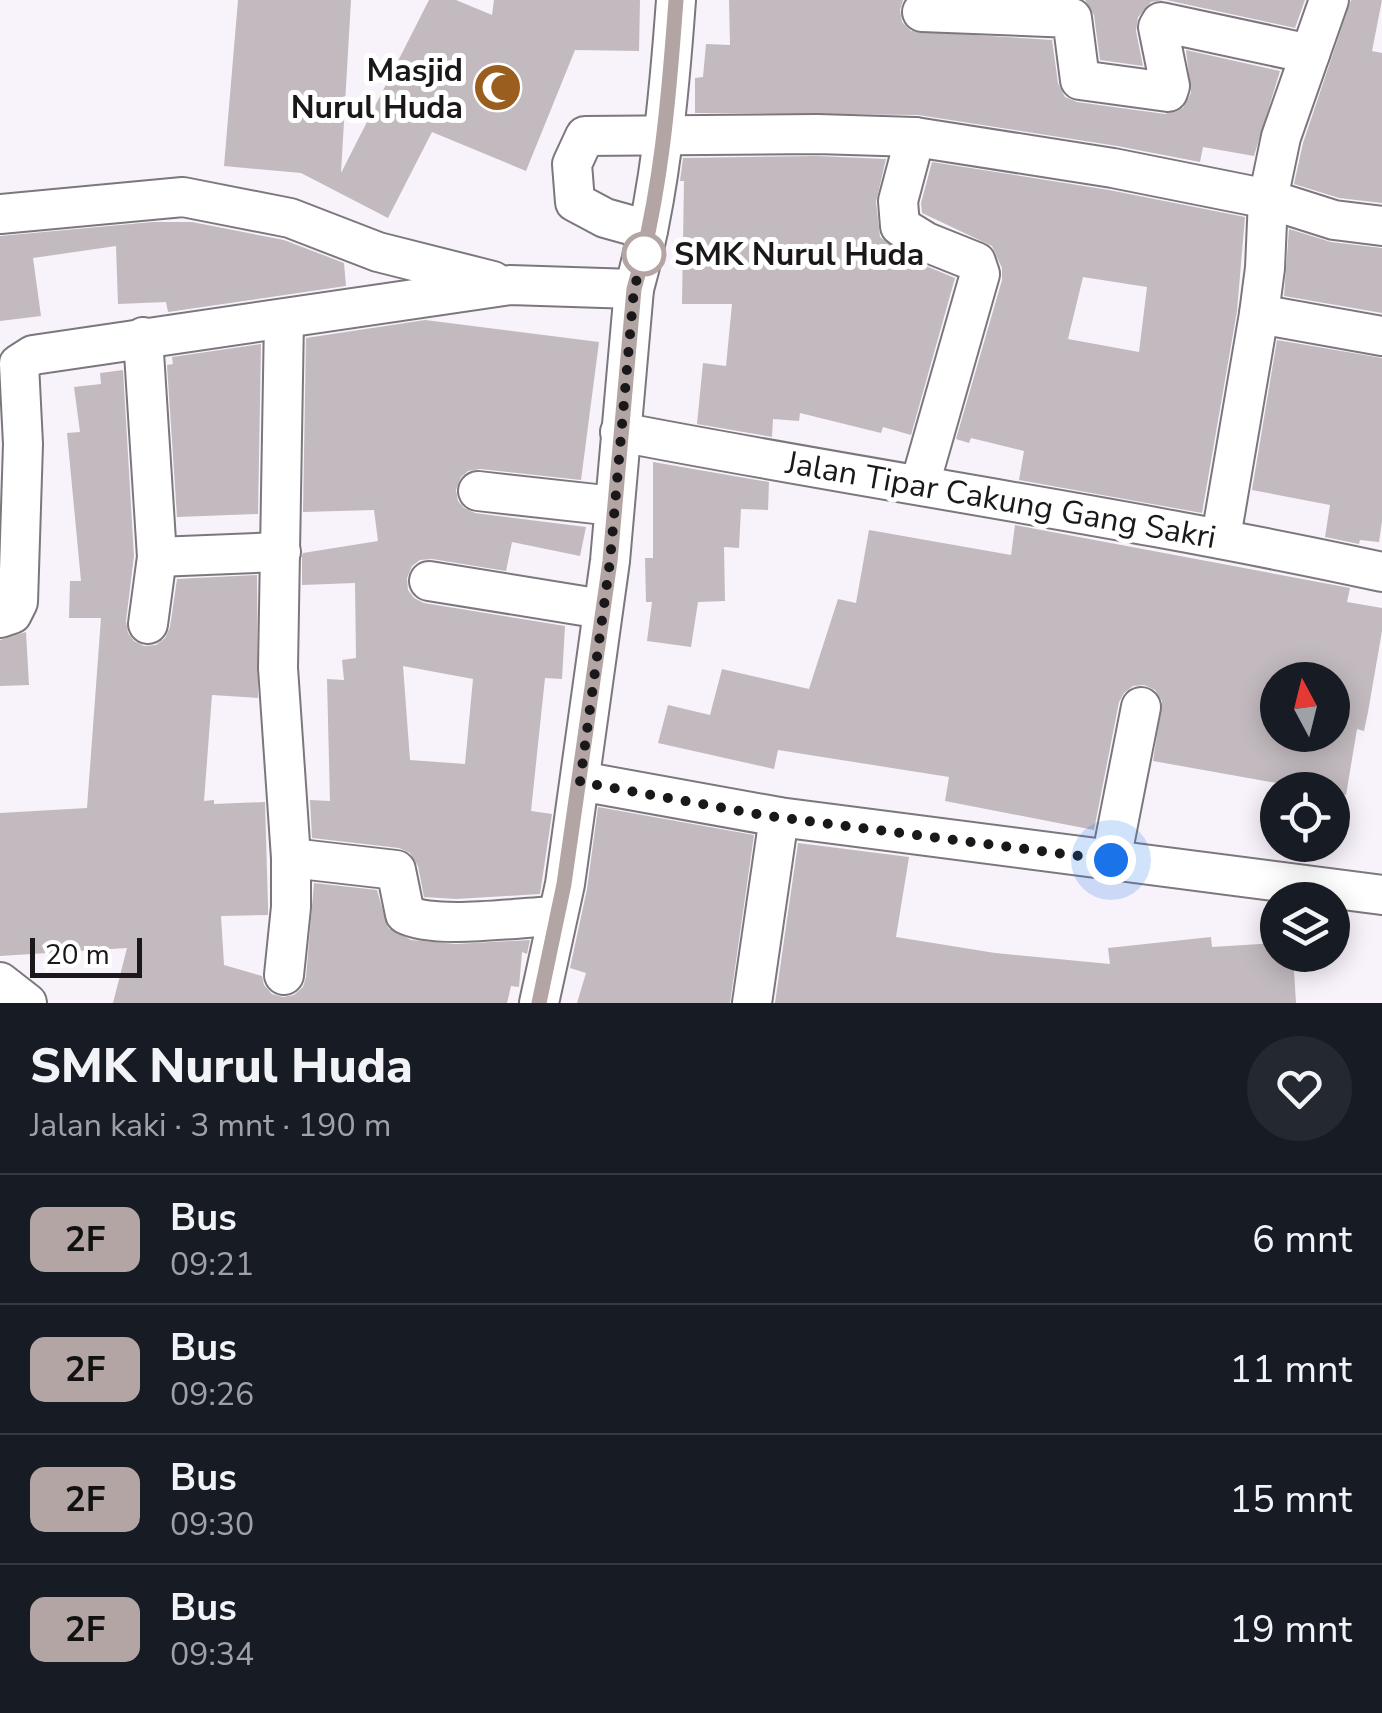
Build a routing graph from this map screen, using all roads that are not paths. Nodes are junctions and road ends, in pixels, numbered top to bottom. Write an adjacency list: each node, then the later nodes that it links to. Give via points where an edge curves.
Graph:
1 (676, 0): 6 (street)
2 (1330, 0): 5 (street)
3 (1037, 7): 4 (street); 5 (street, via 1074,20 1083,81 1168,92 1162,22)
4 (922, 12)
5 (1310, 54): 8 (street)
6 (663, 133): 7 (street); 11 (street); 11 (street, via 585,136 572,164 575,202)
7 (915, 137): 8 (street); 20 (street, via 898,201 900,226 976,262 980,274)
8 (1268, 199): 10 (street, via 1334,220); 14 (street)
9 (0, 214): 12 (street, via 183,197 290,218 378,252)
10 (1382, 226)
11 (648, 230): 13 (street)
12 (510, 285): 13 (street); 15 (street)
13 (634, 289): 18 (street)
14 (1258, 314): 16 (street); 23 (street)
15 (284, 320): 17 (street); 24 (street)
16 (1382, 336)
17 (143, 337): 19 (street, via 24,359); 25 (street)
18 (620, 432): 20 (street, Jalan Tipar Cakung Gang Sakri); 22 (street)
19 (12, 445): 29 (street, via 18,602)
20 (920, 484): 23 (street, Jalan Tipar Cakung Gang Sakri)
21 (478, 491): 22 (street)
22 (614, 506): 28 (street)
23 (1221, 537): 26 (street, Jalan Tipar Cakung Gang Sakri)
24 (281, 552): 25 (street); 34 (street, via 278,668)
25 (157, 557): 30 (street)
26 (1382, 572)
27 (429, 581): 28 (street)
28 (602, 609): 32 (street)
29 (0, 618)
30 (148, 624)
31 (1141, 708): 35 (street)
32 (580, 782): 33 (street); 37 (street)
33 (779, 817): 35 (street); 42 (street)
34 (291, 858): 37 (street, via 396,870 405,914 413,918); 38 (street)
35 (1111, 860): 36 (street)
36 (1382, 894)
37 (558, 916): 41 (street)
38 (284, 976)
39 (0, 982): 40 (street)
40 (27, 1003)
41 (539, 1003)
42 (752, 1003)

